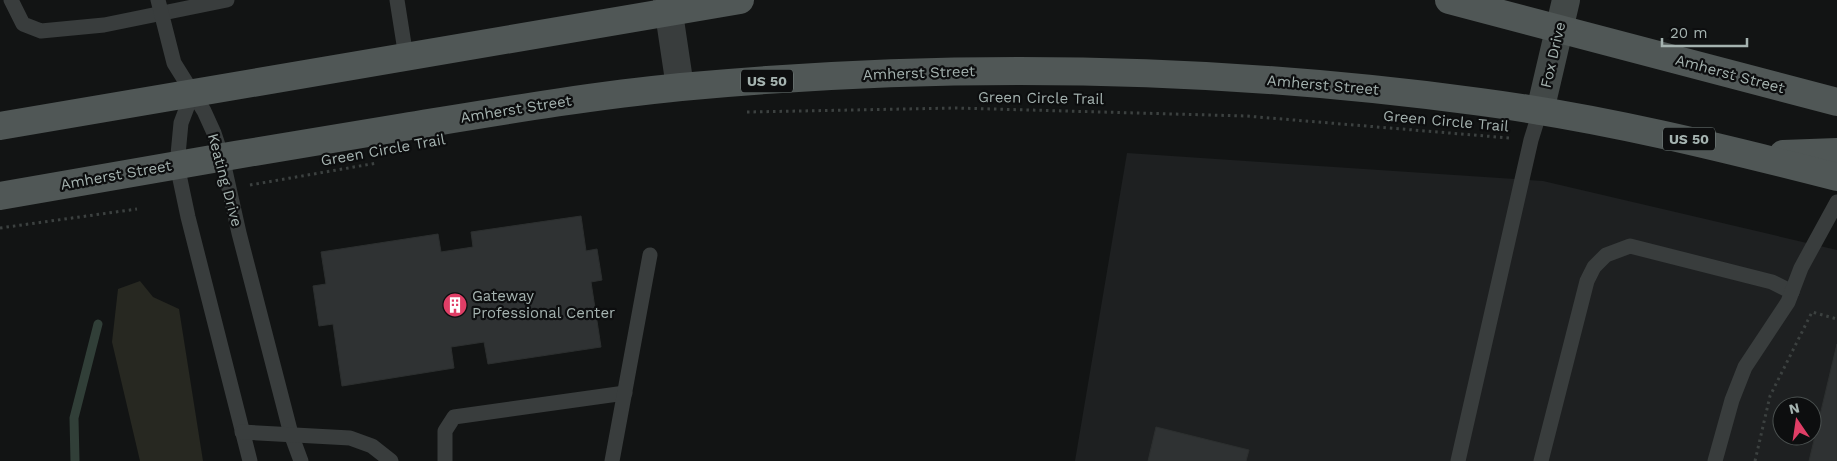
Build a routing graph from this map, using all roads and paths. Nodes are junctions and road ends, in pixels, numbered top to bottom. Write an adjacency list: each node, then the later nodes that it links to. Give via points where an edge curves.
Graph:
1 (11, 0): 7 (lane, via 23,24 41,31 104,25)
2 (227, 0): 7 (lane)
3 (397, 0): 10 (lane)
4 (740, 0): 8 (main road)
5 (1449, 0): 9 (main road, Amherst Street)
6 (1566, 0): 9 (main road, Fox Drive)
7 (160, 6): 12 (lane, Keating Drive, via 174,63)
8 (667, 6): 10 (main road); 11 (street)
9 (1559, 29): 13 (main road, Amherst Street); 14 (main road, Fox Drive)
10 (406, 57): 12 (main road)
11 (680, 87): 14 (main road, Amherst Street / US 50, via 863,74 1010,70 1168,73 1315,82); 20 (main road, Amherst Street / US 50, via 542,104)
12 (192, 94): 16 (main road); 20 (lane, Keating Drive, via 214,133); 22 (lane, via 181,123)
13 (1837, 102)
14 (1540, 111): 17 (lane); 19 (main road, Amherst Street / US 50, via 1694,140)
15 (742, 112): 17 (path, Green Circle Trail, via 956,108 1236,115)
16 (0, 126)
17 (1530, 140): 40 (lane)
18 (1837, 152): 19 (main road)
19 (1751, 155): 23 (main road, Amherst Street / US 50)
20 (222, 157): 22 (main road, Amherst Street / US 50); 34 (lane, Keating Drive)
21 (384, 161): 24 (path, Green Circle Trail)
22 (177, 165): 25 (main road, Amherst Street / US 50); 33 (lane)
23 (1837, 177)
24 (249, 185)
25 (0, 196)
26 (1837, 202): 30 (lane, via 1801,268)
27 (137, 209): 28 (path)
28 (0, 228)
29 (650, 255): 32 (lane)
30 (1792, 292): 41 (lane, via 1772,282 1630,246 1606,255 1594,267 1587,281); 42 (lane, via 1745,367)
31 (1837, 318): 43 (path, via 1812,312 1770,396)
32 (625, 393): 38 (lane, via 454,417 444,436); 39 (lane)
33 (242, 432): 34 (lane); 35 (lane)
34 (291, 434): 36 (lane, Keating Drive); 37 (lane, via 350,438 377,449)
35 (250, 461)
36 (301, 461)
37 (391, 461)
38 (445, 461)
39 (612, 461)
40 (1458, 461)
41 (1541, 461)
42 (1715, 461)
43 (1755, 461)

